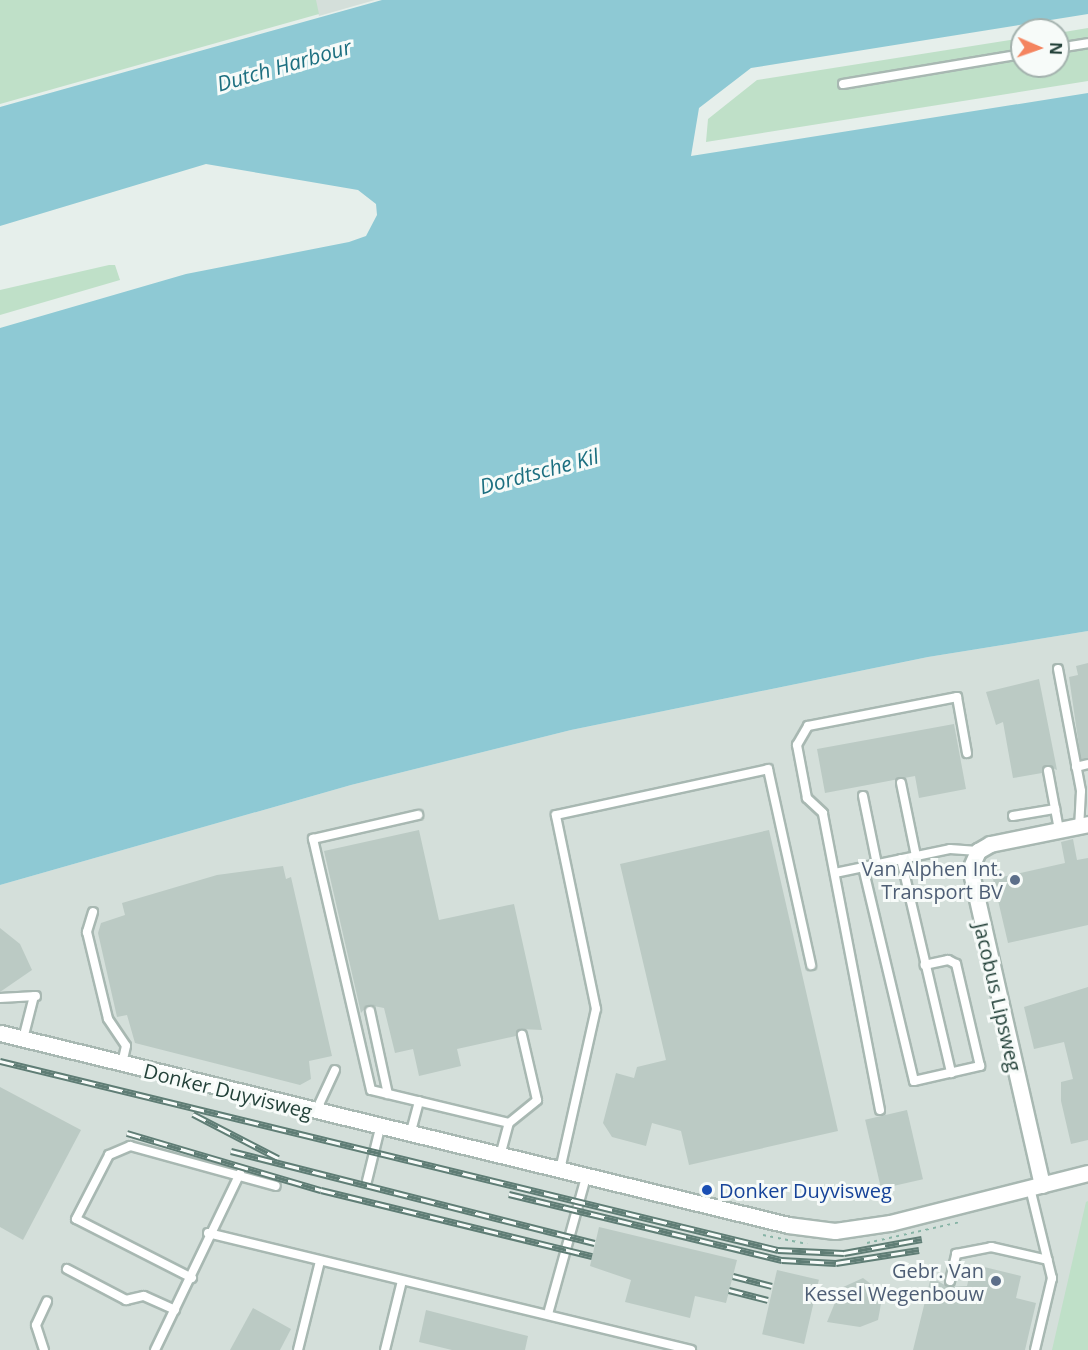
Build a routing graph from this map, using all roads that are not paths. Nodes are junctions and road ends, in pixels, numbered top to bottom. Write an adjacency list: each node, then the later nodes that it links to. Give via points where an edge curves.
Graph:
1 (1088, 43): 2 (lane)
2 (1070, 46)
3 (1010, 56): 4 (lane)
4 (843, 84)
5 (1058, 669): 8 (lane)
6 (967, 753): 23 (lane, via 957,697 808,726 797,745 807,798 823,813)
7 (1088, 764): 8 (lane)
8 (1076, 767): 11 (lane)
9 (1048, 771): 13 (lane)
10 (901, 783): 19 (lane)
11 (1084, 790): 16 (lane)
12 (863, 796): 21 (lane)
13 (1054, 808): 15 (lane); 17 (lane)
14 (418, 815): 35 (lane, via 313,839 371,1090)
15 (1013, 816)
16 (1083, 825): 17 (street)
17 (1059, 830): 18 (street)
18 (978, 851): 19 (lane, via 950,849); 49 (street, Jacobus Lipsweg, via 970,875)
19 (916, 856): 20 (lane)
20 (901, 859): 21 (lane); 26 (lane)
21 (877, 864): 22 (lane)
22 (863, 867): 23 (lane); 34 (lane, via 914,1081)
23 (835, 873): 37 (lane)
24 (93, 912): 32 (lane, via 87,932 108,1019 126,1046)
25 (811, 965): 43 (lane, via 768,769 556,815 596,1010)
26 (926, 965): 34 (lane); 34 (lane, via 948,960 956,964 980,1066)
27 (0, 998): 31 (lane, via 35,996)
28 (370, 1011): 35 (lane)
29 (0, 1033): 31 (street, Donker Duyvisweg)
30 (522, 1035): 39 (lane, via 537,1100)
31 (23, 1039): 32 (street, Donker Duyvisweg)
32 (122, 1065): 38 (street, Donker Duyvisweg)
33 (335, 1071): 38 (lane)
34 (951, 1072)
35 (388, 1094): 36 (lane)
36 (419, 1101): 39 (lane); 41 (lane)
37 (880, 1110)
38 (315, 1112): 40 (street, Donker Duyvisweg)
39 (509, 1123): 42 (lane)
40 (380, 1128): 41 (street, Donker Duyvisweg); 47 (lane)
41 (410, 1135): 42 (street, Donker Duyvisweg)
42 (500, 1156): 43 (street, Donker Duyvisweg)
43 (560, 1170): 46 (street, Donker Duyvisweg)
44 (240, 1173): 48 (lane); 50 (lane); 54 (lane, via 124,1146 109,1155 76,1219)
45 (1088, 1173): 49 (street, Donker Duyvisweg)
46 (586, 1177): 49 (street, Donker Duyvisweg, via 788,1225 836,1230 891,1223); 59 (lane)
47 (366, 1182)
48 (276, 1186)
49 (1036, 1187): 52 (lane)
50 (208, 1233): 51 (lane); 54 (lane)
51 (320, 1260): 55 (lane); 62 (lane)
52 (1048, 1260): 56 (lane, via 991,1247 956,1254); 65 (lane, via 1052,1278)
53 (67, 1269): 58 (lane, via 126,1300 144,1296)
54 (192, 1278): 58 (lane)
55 (402, 1281): 59 (lane); 63 (lane)
56 (950, 1281)
57 (47, 1301): 60 (lane, via 36,1325)
58 (175, 1310): 61 (lane)
59 (548, 1314): 64 (lane)
60 (44, 1350)
61 (155, 1350)
62 (298, 1350)
63 (385, 1350)
64 (691, 1350)
65 (1035, 1350)

